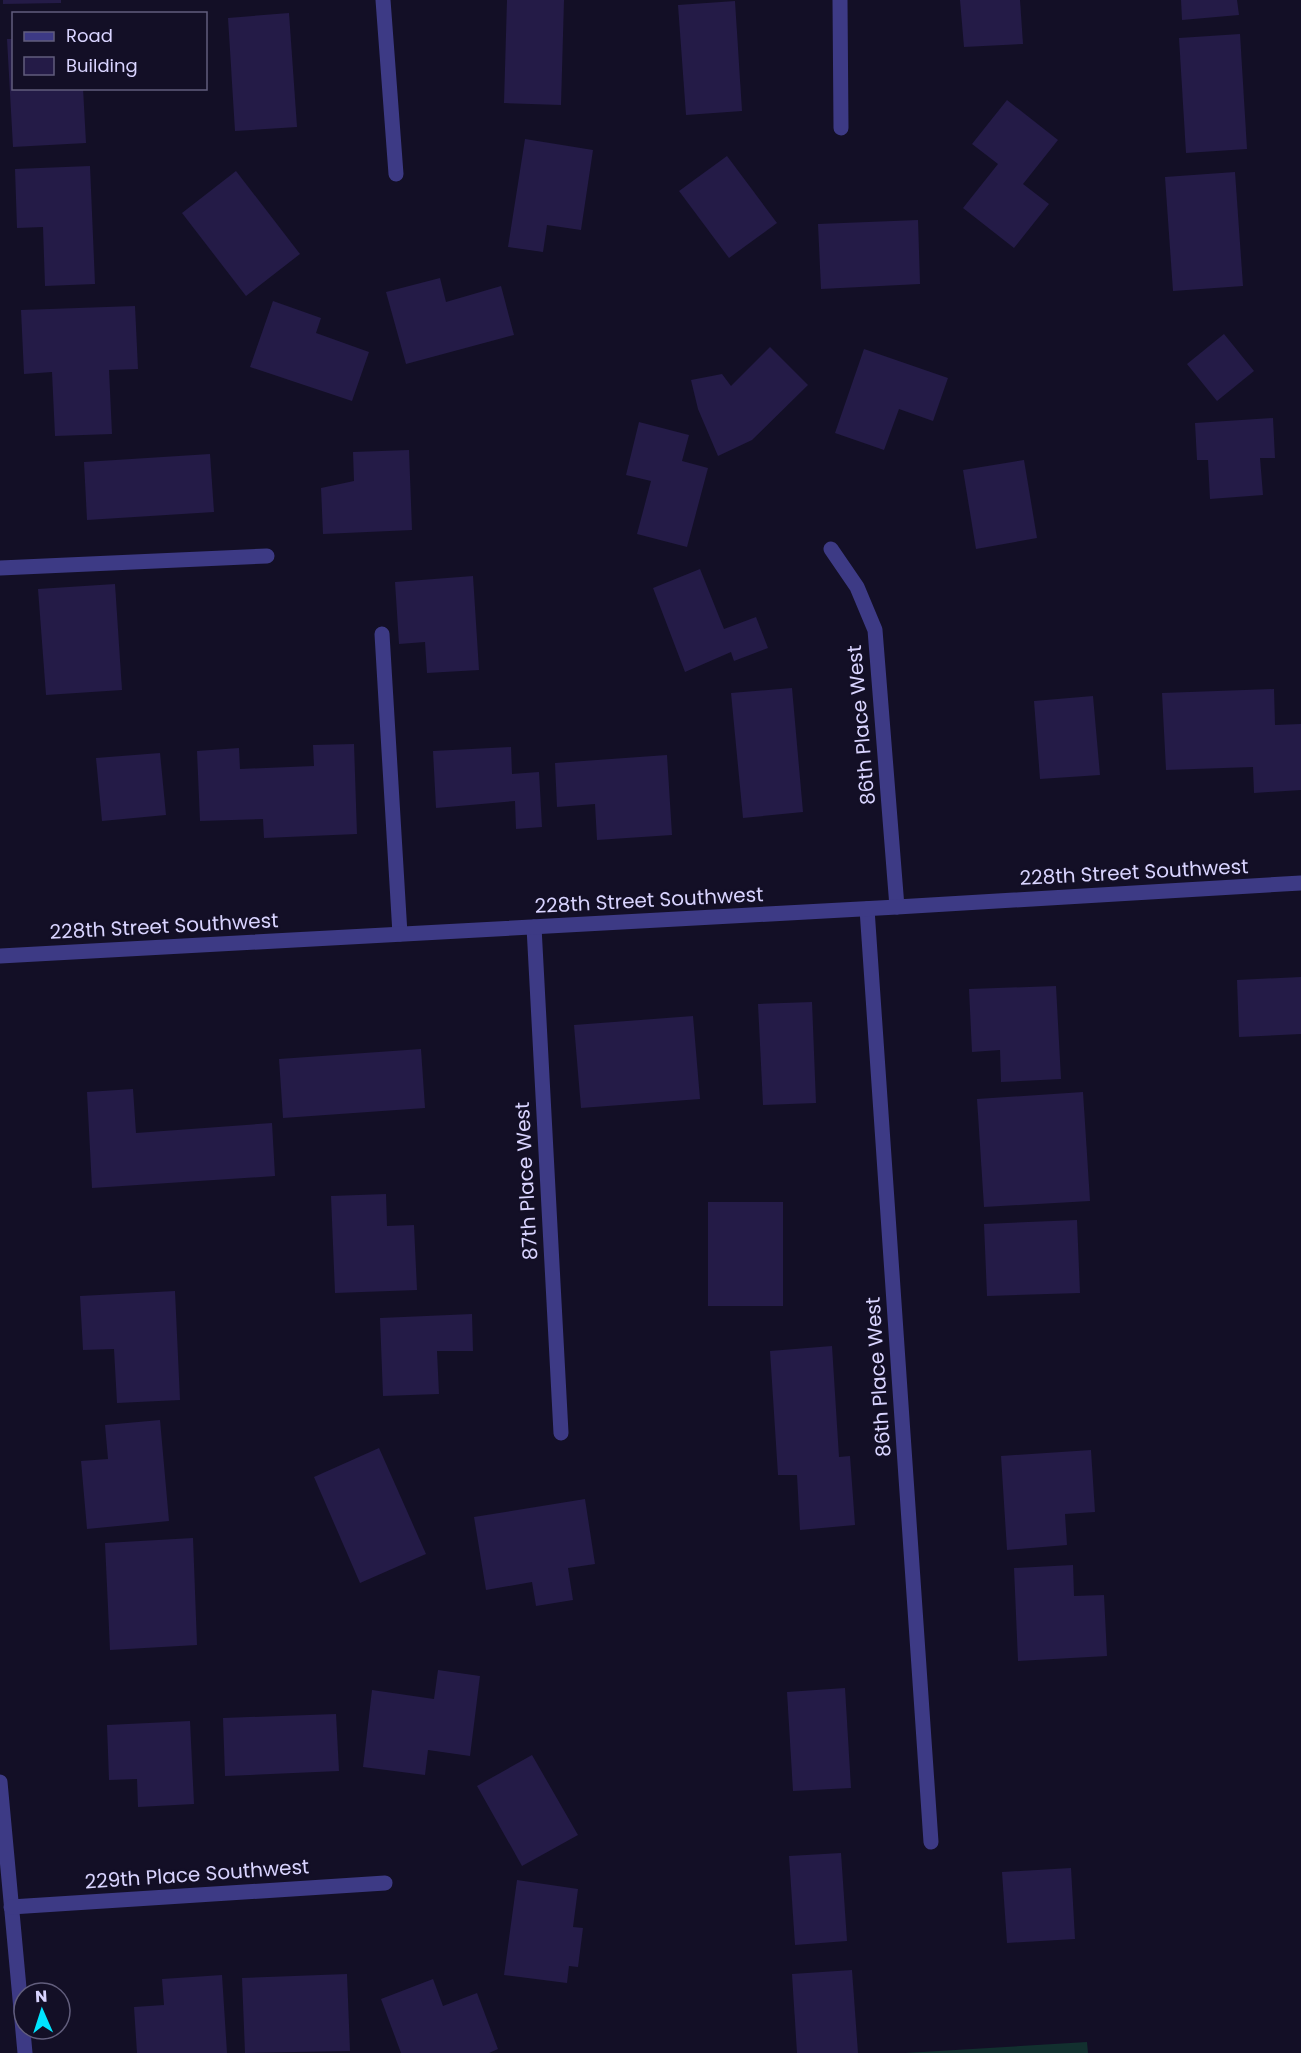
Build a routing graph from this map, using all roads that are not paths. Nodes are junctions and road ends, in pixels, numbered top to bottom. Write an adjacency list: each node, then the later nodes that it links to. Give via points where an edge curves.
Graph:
1 (382, 0): 4 (street)
2 (840, 0): 3 (street)
3 (841, 128)
4 (396, 174)
5 (831, 549): 10 (street, 86th Place West, via 857,587 875,630)
6 (267, 556): 7 (street)
7 (0, 568)
8 (382, 634): 13 (street)
9 (1301, 883): 10 (street, 228th Street Southwest)
10 (897, 908): 11 (street, 228th Street Southwest)
11 (867, 909): 12 (street, 228th Street Southwest); 17 (street, 86th Place West)
12 (534, 927): 13 (street, 228th Street Southwest); 15 (street, 87th Place West)
13 (400, 934): 14 (street, 228th Street Southwest)
14 (0, 956)
15 (561, 1433)
16 (0, 1782): 19 (street)
17 (931, 1842)
18 (385, 1883): 19 (street, 229th Place Southwest)
19 (11, 1907): 20 (street)
20 (7, 1928): 21 (street)
21 (25, 2053)

